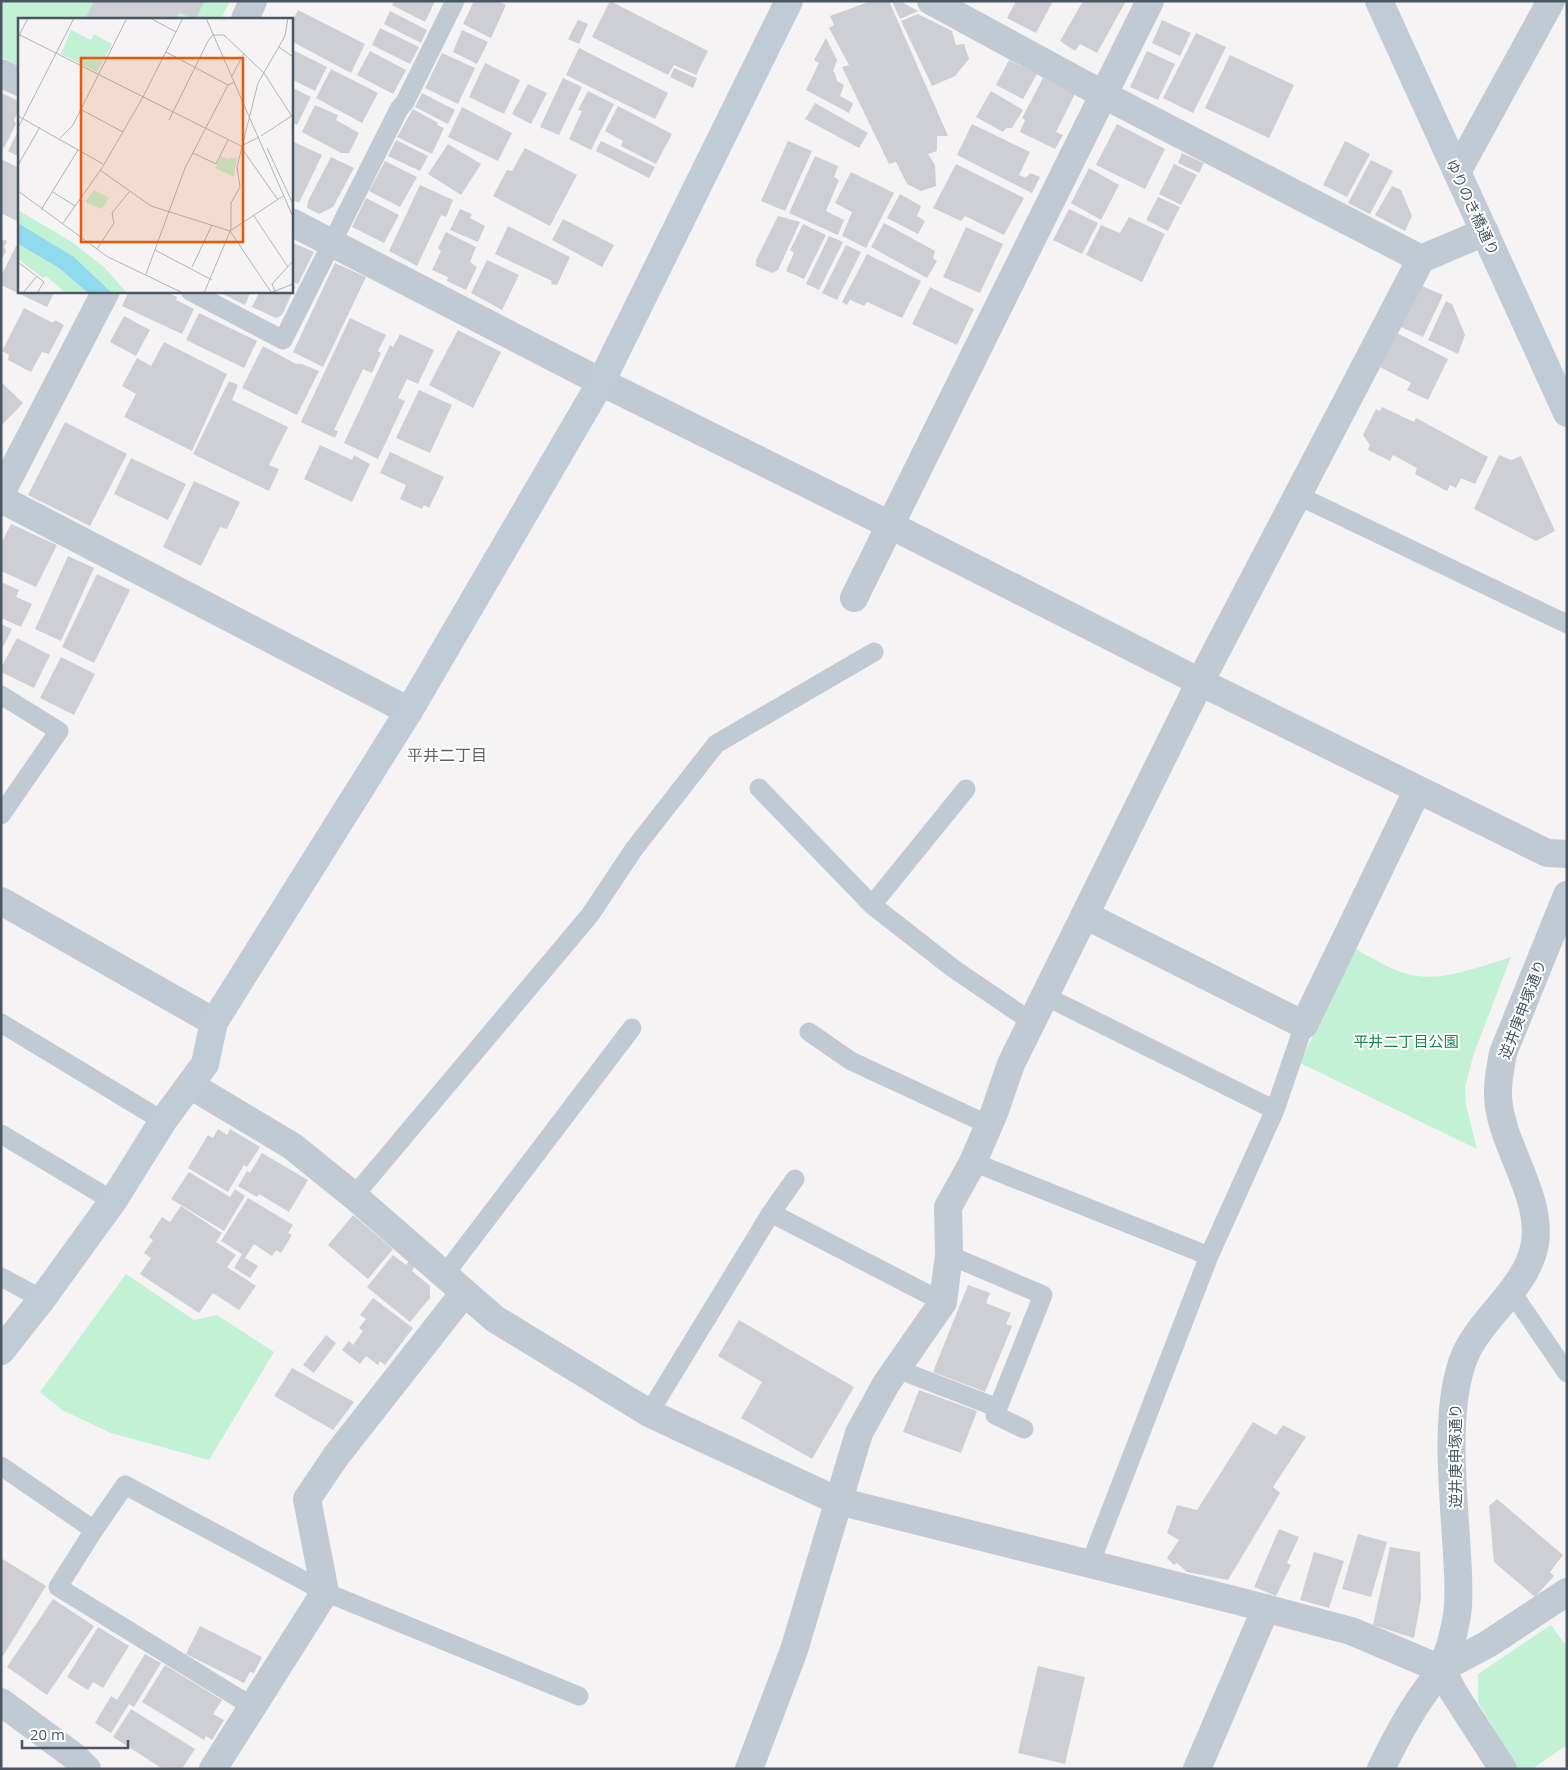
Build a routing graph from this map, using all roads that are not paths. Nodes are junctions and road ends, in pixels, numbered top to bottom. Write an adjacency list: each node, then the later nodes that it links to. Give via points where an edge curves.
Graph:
1 (253, 1): 8 (street)
2 (455, 1): 15 (lane)
3 (789, 1): 19 (main road)
4 (931, 1): 11 (street)
5 (1150, 1): 11 (street)
6 (1379, 1): 12 (main road, ゆりのき橋通り)
7 (1551, 1): 12 (street)
8 (244, 18)
9 (1, 73): 10 (street)
10 (18, 82)
11 (1104, 95): 16 (street); 24 (street)
12 (1457, 172): 14 (main road, ゆりのき橋通り)
13 (292, 223): 15 (street)
14 (1485, 232): 16 (street); 20 (main road, ゆりのき橋通り)
15 (332, 243): 18 (lane, via 283,340); 19 (street)
16 (1421, 259): 22 (street)
17 (105, 292): 21 (street)
18 (192, 292)
19 (601, 382): 24 (street); 30 (main road)
20 (1567, 413)
21 (1, 494)
22 (1297, 495): 26 (lane); 28 (street)
23 (1, 499): 30 (street)
24 (890, 525): 25 (street); 28 (street)
25 (854, 598)
26 (1567, 624)
27 (874, 652): 54 (lane, via 716,744 634,849 590,915)
28 (1200, 682): 33 (street); 39 (street)
29 (1, 695): 34 (lane, via 59,731)
30 (409, 711): 41 (main road)
31 (759, 788): 38 (lane)
32 (966, 789): 38 (lane)
33 (1418, 791): 35 (street, via 1547,853); 44 (street)
34 (1, 815)
35 (1567, 854)
36 (1567, 895): 61 (street, 逆井庚申塚通り, via 1503,1053 1498,1080 1498,1106 1528,1191 1534,1218 1535,1242 1528,1265)
37 (1, 901): 41 (street)
38 (872, 905): 42 (lane, via 954,969)
39 (1085, 915): 40 (street); 44 (street)
40 (1045, 996): 42 (street); 48 (lane)
41 (214, 1022): 47 (main road, via 205,1064)
42 (1032, 1022): 50 (street, via 1011,1064)
43 (1, 1023): 49 (lane)
44 (1304, 1025): 48 (lane)
45 (632, 1028): 60 (lane)
46 (809, 1032): 50 (lane, via 852,1061)
47 (190, 1085): 49 (main road); 54 (street, via 292,1146)
48 (1274, 1110): 58 (lane)
49 (163, 1121): 55 (main road)
50 (989, 1125): 52 (street)
51 (1, 1134): 55 (lane)
52 (973, 1162): 57 (street, via 948,1207); 58 (lane)
53 (795, 1179): 56 (lane)
54 (354, 1196): 60 (street)
55 (113, 1201): 62 (main road)
56 (771, 1213): 63 (lane); 68 (lane)
57 (949, 1255): 63 (street); 67 (lane, via 1043,1295)
58 (1209, 1256): 73 (lane)
59 (1, 1278): 62 (lane)
60 (454, 1283): 68 (street, via 494,1319); 74 (street, via 308,1499)
61 (1511, 1291): 66 (lane); 77 (street, 逆井庚申塚通り, via 1473,1338 1462,1363 1454,1396 1452,1443 1459,1579 1457,1614 1450,1648)
62 (42, 1299): 64 (main road)
63 (943, 1302): 65 (street)
64 (1, 1351)
65 (896, 1369): 67 (lane); 71 (street, via 859,1433)
66 (1567, 1373)
67 (998, 1408): 69 (lane, via 995,1415)
68 (649, 1413): 71 (street)
69 (1024, 1429)
70 (1, 1466): 72 (lane)
71 (838, 1501): 73 (street); 83 (street, via 794,1650)
72 (94, 1530): 74 (lane, via 125,1485); 80 (lane, via 58,1588)
73 (1090, 1564): 76 (street)
74 (325, 1592): 78 (lane); 80 (street)
75 (1567, 1592): 77 (street, via 1488,1644)
76 (1266, 1608): 77 (street, via 1351,1631); 84 (street)
77 (1440, 1669): 85 (street, 逆井庚申塚通り, via 1413,1709); 86 (street)
78 (578, 1696)
79 (1, 1702): 81 (street)
80 (253, 1707): 82 (street)
81 (88, 1769)
82 (213, 1769)
83 (749, 1769)
84 (1197, 1769)
85 (1381, 1769)
86 (1503, 1769)

